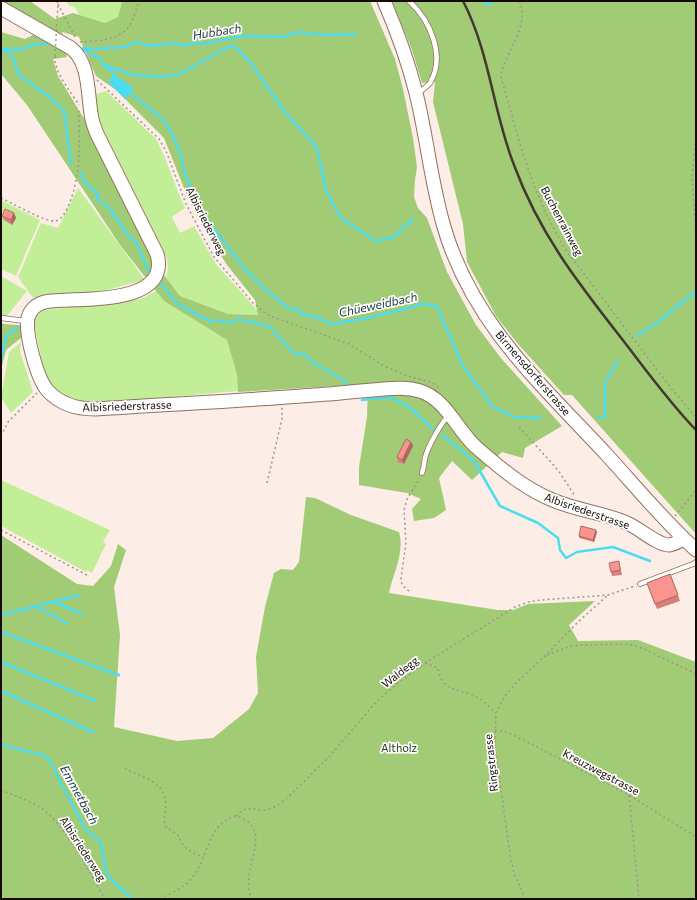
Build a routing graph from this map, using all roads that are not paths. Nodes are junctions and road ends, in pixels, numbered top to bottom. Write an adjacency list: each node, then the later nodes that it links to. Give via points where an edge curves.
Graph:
1 (384, 1): 4 (main road, Birmensdorferstrasse)
2 (409, 1): 4 (lane, via 419,10 428,25 436,52 430,83)
3 (1, 8): 6 (main road, via 72,48 82,60 94,126 157,254 156,276 152,282 138,291 101,298 42,303 34,308)
4 (416, 94): 9 (main road, Birmensdorferstrasse, via 444,227 463,277 484,314 517,359)
5 (1, 318): 6 (lane)
6 (28, 321): 7 (main road, Albisriederstrasse, via 35,366 41,381 52,395 70,406 95,409 402,388 422,392 435,400)
7 (449, 414): 8 (lane, via 425,458); 9 (main road, Albisriederstrasse, via 469,440 540,495 630,524 664,544)
8 (422, 473)
9 (684, 539): 10 (main road, Birmensdorferstrasse)
10 (696, 550)
11 (696, 562): 12 (lane)
12 (640, 584)

